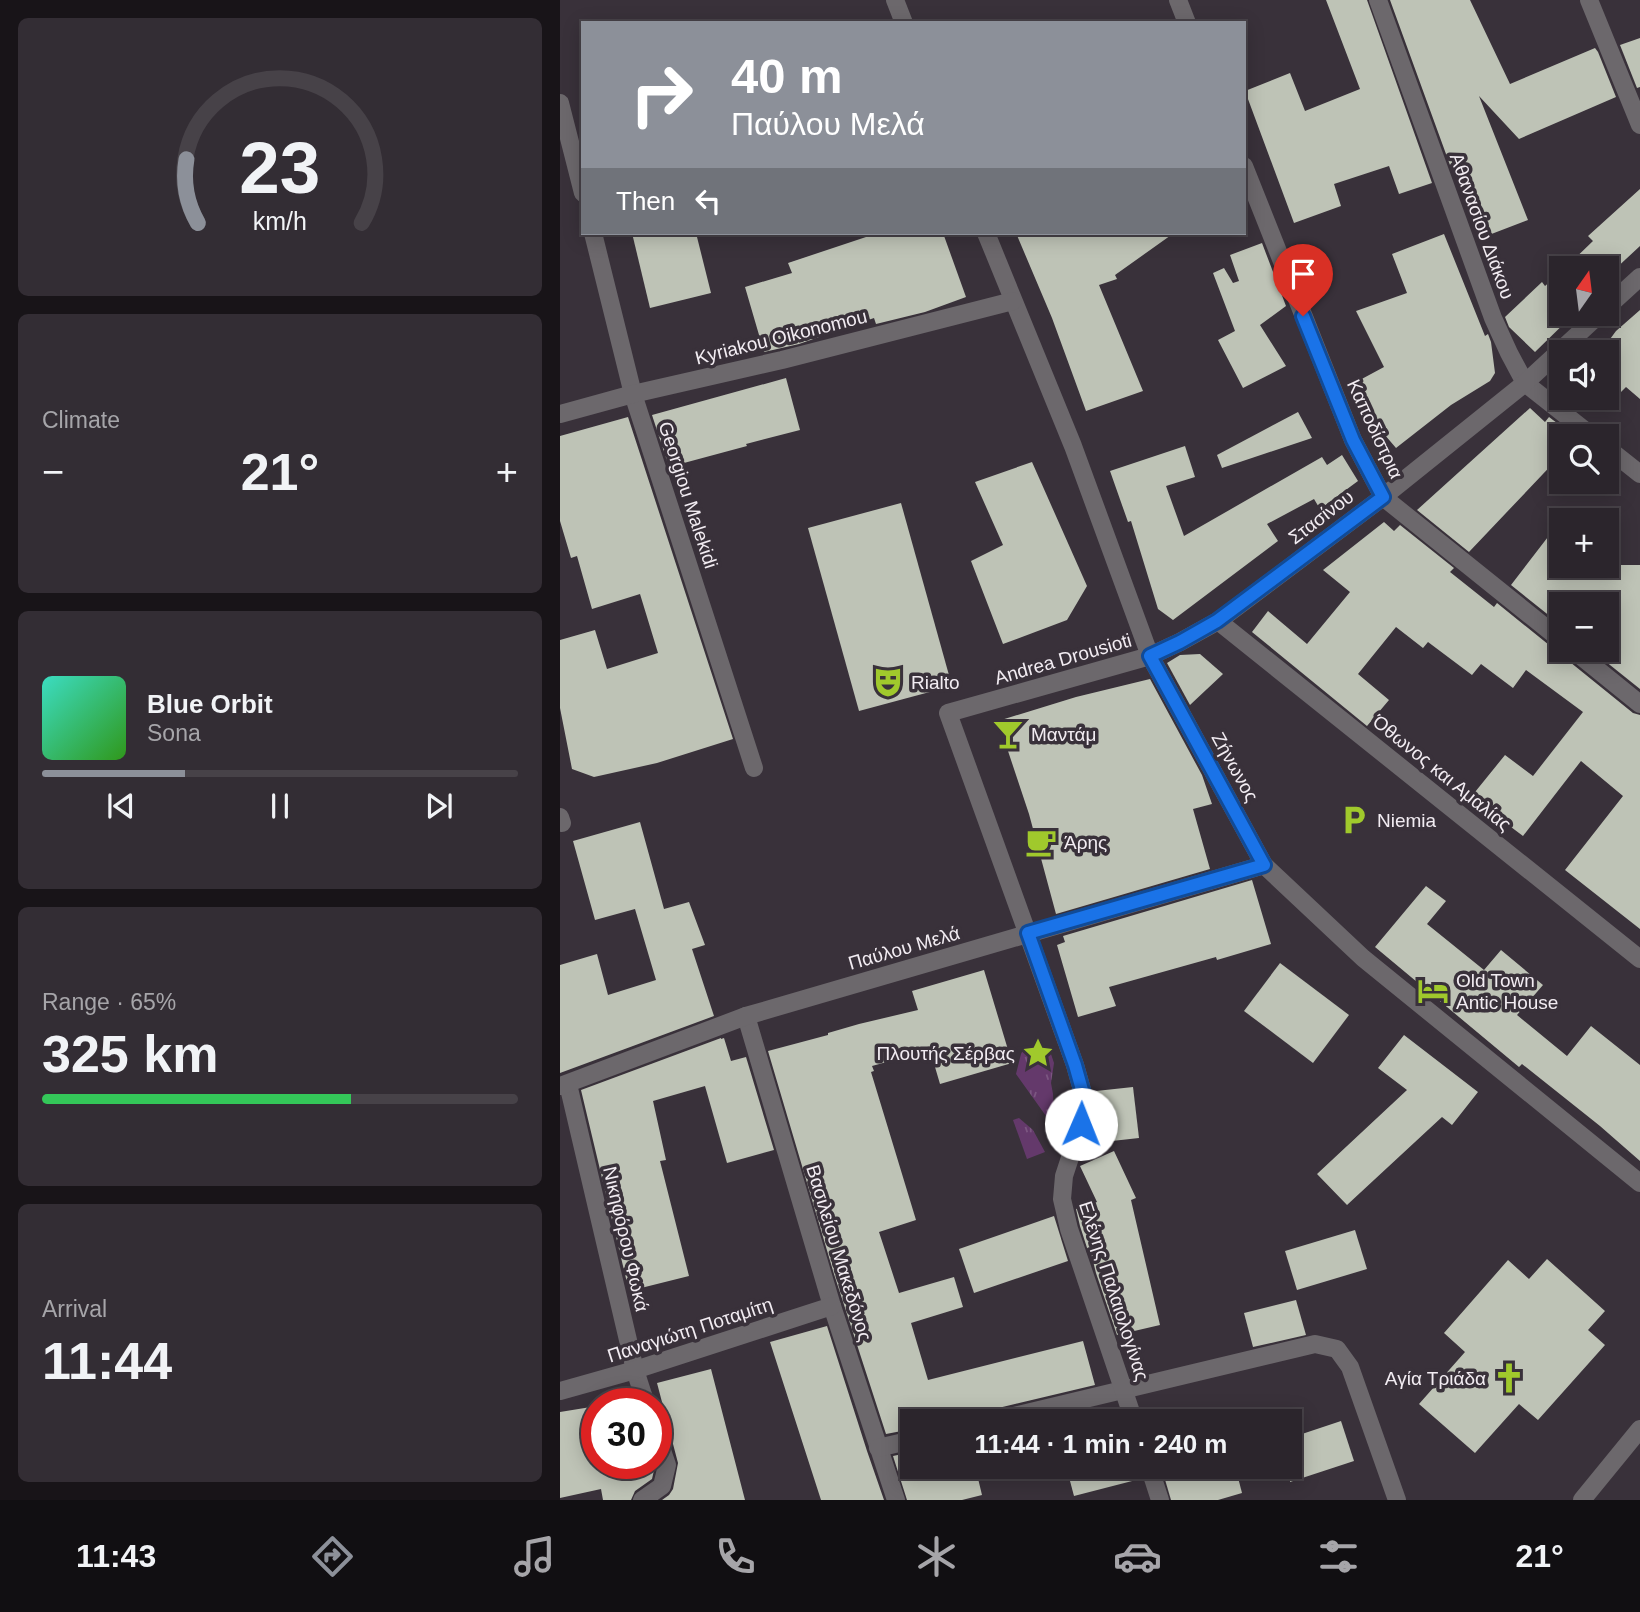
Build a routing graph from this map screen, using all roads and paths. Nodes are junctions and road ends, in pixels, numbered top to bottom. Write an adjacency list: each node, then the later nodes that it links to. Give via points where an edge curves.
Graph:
1 (895, 0): 5 (street)
2 (1178, 0): 6 (street)
3 (1378, 0): 17 (street, Αθανασίου Διάκου, via 1493,318)
4 (1589, 0): 8 (street)
5 (903, 21)
6 (1186, 21)
7 (560, 103): 10 (street)
8 (1640, 125)
9 (1246, 171): 23 (street, Καποδίστρια, via 1353,440)
10 (581, 185)
11 (593, 235): 18 (street, Georgiou Malekidi)
12 (987, 235): 15 (street, Ζήνωνος)
13 (1640, 277): 14 (street)
14 (1619, 296)
15 (1013, 301): 18 (street, Kyriakou Oikonomou); 26 (street, Ζήνωνος, via 1073,446)
16 (1587, 326): 17 (street, Στασίνου)
17 (1525, 383): 20 (street, Αθανασίου Διάκου); 23 (street, Στασίνου)
18 (633, 394): 19 (street, Kyriakou Oikonomou); 30 (street, Georgiou Malekidi)
19 (560, 414)
20 (1577, 424)
21 (1619, 457): 22 (street)
22 (1640, 474)
23 (1383, 497): 24 (street, Στασίνου); 25 (street, Καποδίστρια)
24 (1217, 621): 26 (street, Στασίνου); 33 (street, Όθωνος και Αμαλίας)
25 (1549, 630)
26 (1150, 656): 29 (street, Andrea Drousioti); 31 (street, Ζήνωνος)
27 (1588, 662): 28 (street)
28 (1640, 704)
29 (948, 713): 32 (street, Ελένης Παλαιολογίνας)
30 (754, 768)
31 (1264, 865): 32 (street, Παύλου Μελά); 36 (street, Ζήνωνος, via 1363,958)
32 (1028, 933): 34 (street, Παύλου Μελά); 40 (street, Ελένης Παλαιολογίνας, via 1084,1097 1062,1199)
33 (1640, 959)
34 (746, 1016): 35 (street, Παύλου Μελά); 37 (street, Βασιλείου Μακεδόνος)
35 (564, 1085): 38 (street, Νικηφόρου Φωκά)
36 (1640, 1183)
37 (832, 1306): 38 (street, Παναγιώτη Ποταμίτη); 46 (street, Βασιλείου Μακεδόνος)
38 (635, 1370): 39 (street, Νικηφόρου Φωκά); 41 (street, Παναγιώτη Ποταμίτη)
39 (641, 1388)
40 (1123, 1390): 42 (street); 43 (street, Ελένης Παλαιολογίνας); 52 (street, via 1315,1344 1337,1349 1350,1367)
41 (560, 1391)
42 (1043, 1409)
43 (1130, 1409)
44 (1640, 1429): 53 (street)
45 (900, 1443): 46 (street)
46 (878, 1448): 50 (street, Βασιλείου Μακεδόνος)
47 (664, 1479): 49 (street, via 662,1486)
48 (1153, 1479): 51 (street)
49 (642, 1500)
50 (896, 1500)
51 (1160, 1500)
52 (1397, 1500)
53 (1582, 1500)

